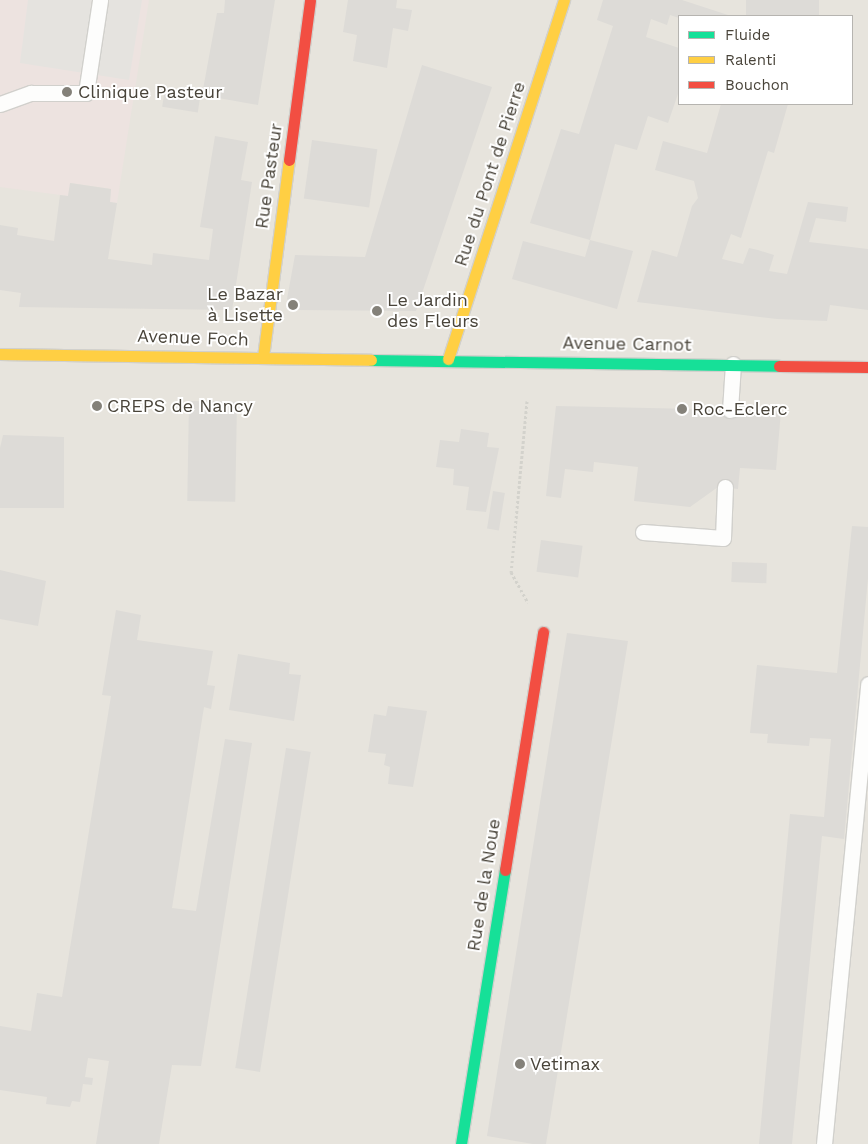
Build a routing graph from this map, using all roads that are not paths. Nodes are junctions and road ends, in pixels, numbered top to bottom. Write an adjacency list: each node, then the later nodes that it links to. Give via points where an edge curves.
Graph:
1 (100, 0): 4 (lane, via 86,93 31,93)
2 (310, 0): 6 (street, Rue Pasteur)
3 (564, 0): 8 (street, Rue du Pont de Pierre)
4 (0, 104)
5 (0, 354): 6 (street, Avenue Foch)
6 (263, 357): 7 (street, Avenue Foch)
7 (386, 358): 8 (street, Avenue Carnot)
8 (448, 359): 9 (street, Avenue Carnot)
9 (733, 364): 10 (street, Avenue Carnot); 11 (lane)
10 (868, 367)
11 (730, 410)
12 (725, 487): 13 (lane, via 723,538)
13 (643, 532)
14 (543, 632): 16 (street, Rue de la Noue)
15 (868, 684): 17 (lane)
16 (461, 1144)
17 (824, 1144)

